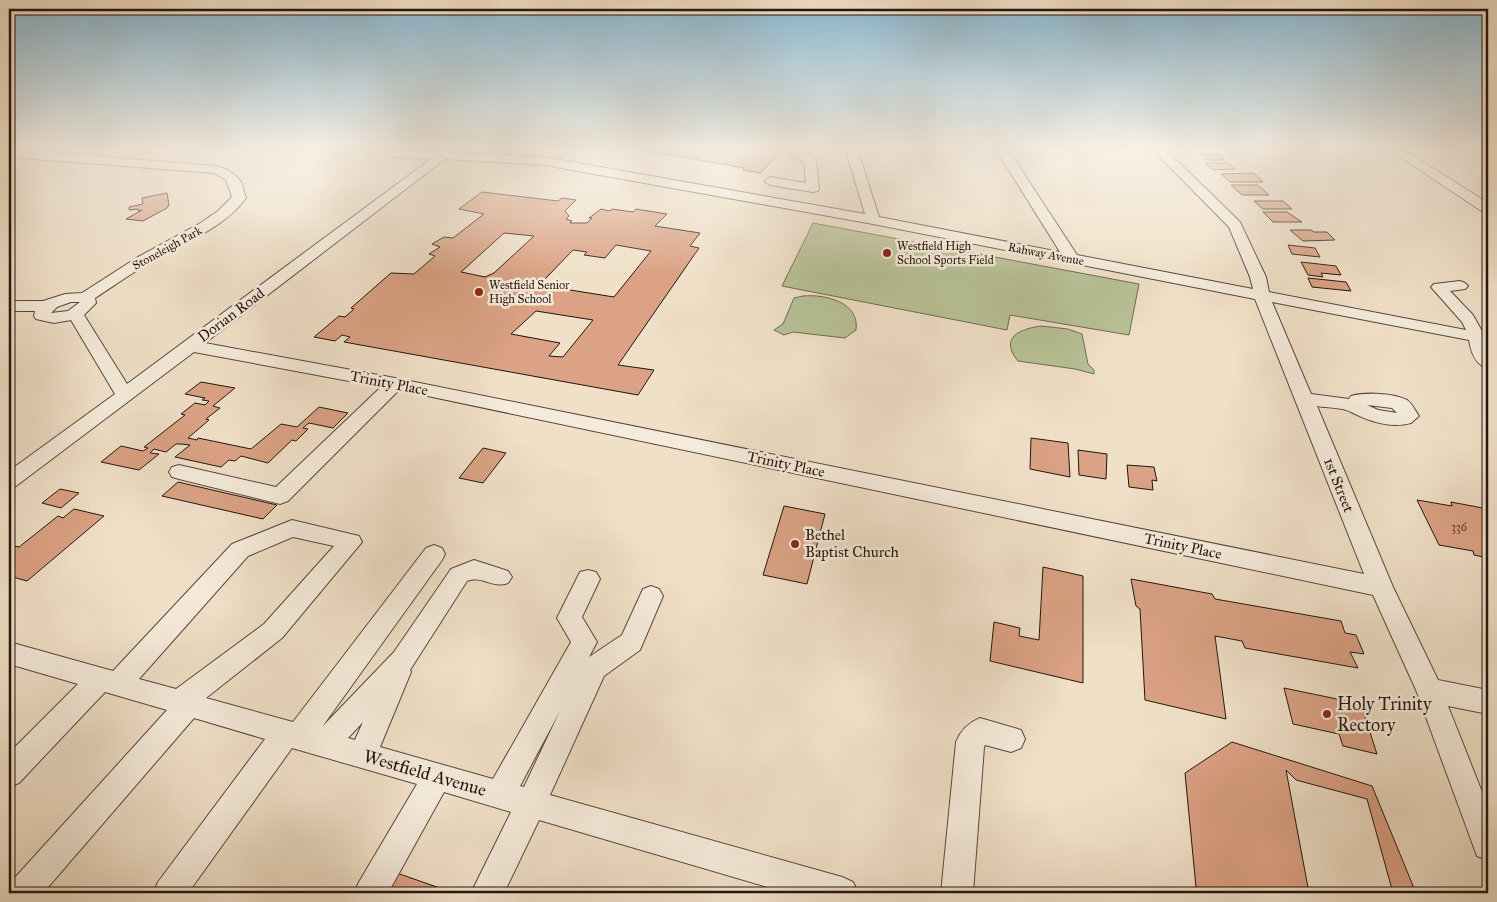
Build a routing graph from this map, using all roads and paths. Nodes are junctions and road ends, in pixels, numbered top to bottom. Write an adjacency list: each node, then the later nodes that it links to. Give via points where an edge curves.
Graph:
1 (238, 190): 15 (street, Stoneleigh Park, via 239,198 228,211)
2 (398, 190): 20 (street, Dorian Road)
3 (677, 190): 9 (street, Rahway Avenue)
4 (765, 190): 9 (street)
5 (864, 190): 11 (street)
6 (1028, 190): 12 (street)
7 (1200, 190): 14 (street, 1st Street, via 1235,225 1258,277)
8 (1459, 190): 10 (street)
9 (758, 204): 11 (street, Rahway Avenue)
10 (1488, 209)
11 (873, 220): 12 (street, Rahway Avenue)
12 (1073, 260): 14 (street, Rahway Avenue)
13 (1460, 286): 19 (street, via 1440,287)
14 (1262, 296): 19 (street, Rahway Avenue); 24 (street, 1st Street)
15 (85, 298): 17 (street, Stoneleigh Park, via 67,298); 18 (street, Stoneleigh Park, via 88,300 86,306)
16 (9, 306): 17 (street, Stoneleigh Park)
17 (46, 306): 18 (street, via 41,313 46,317)
18 (75, 313): 23 (street)
19 (1483, 338): 21 (street, via 1484,359)
20 (191, 346): 22 (street, Trinity Place); 23 (street, Dorian Road)
21 (1488, 363)
22 (395, 384): 26 (street, via 280,496); 31 (street, Trinity Place)
23 (124, 394): 27 (street, Dorian Road)
24 (1304, 400): 25 (street); 31 (street, 1st Street)
25 (1356, 406)
26 (179, 472)
27 (9, 481)
28 (434, 554): 39 (street)
29 (500, 577): 34 (street, via 474,569 459,575)
30 (588, 580): 44 (street, via 569,618 584,642)
31 (1381, 587): 36 (street, 1st Street)
32 (651, 596): 45 (street, via 631,642 594,668)
33 (9, 653): 35 (street, Westfield Avenue)
34 (403, 660): 39 (street); 41 (street)
35 (108, 682): 38 (street, Westfield Avenue); 38 (street, via 240,550 292,528 351,542 274,631); 42 (street)
36 (1429, 690): 37 (street); 46 (street, 1st Street)
37 (1488, 702)
38 (184, 704): 39 (street, Westfield Avenue); 47 (street)
39 (302, 738): 41 (street, Westfield Avenue); 48 (street)
40 (1011, 739): 52 (street, via 980,731 970,742)
41 (362, 755): 43 (street, Westfield Avenue)
42 (9, 773)
43 (437, 777): 44 (street, Westfield Avenue); 49 (street)
44 (500, 795): 45 (street, Westfield Avenue)
45 (531, 804): 50 (street); 51 (street, Westfield Avenue)
46 (1488, 845)
47 (22, 893)
48 (169, 893)
49 (370, 893)
50 (487, 893)
51 (842, 893)
52 (957, 893)

